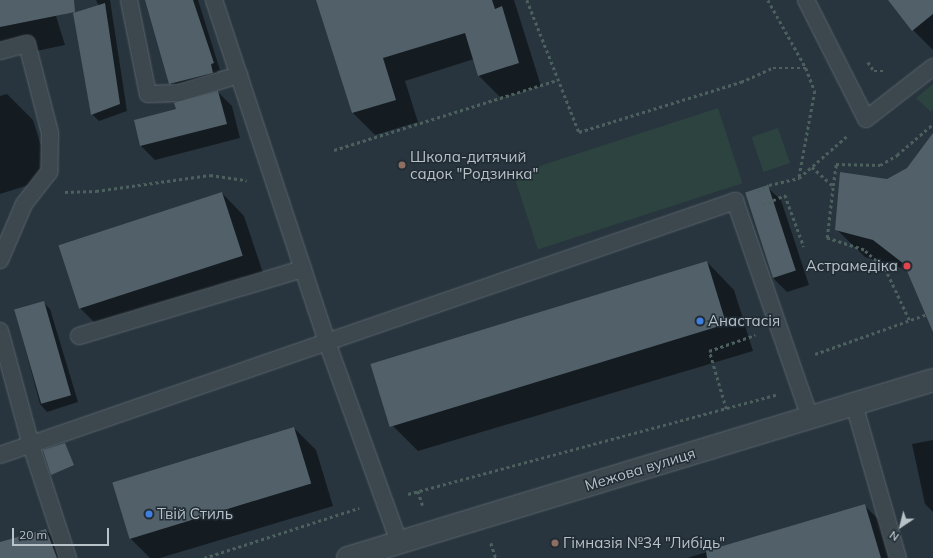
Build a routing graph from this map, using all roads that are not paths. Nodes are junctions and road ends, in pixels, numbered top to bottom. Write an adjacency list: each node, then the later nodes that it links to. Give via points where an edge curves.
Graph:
1 (129, 0): 6 (lane, via 148,94 179,93)
2 (214, 0): 6 (lane)
3 (806, 0): 5 (lane, via 866,119)
4 (0, 51): 7 (lane, via 27,44 50,133 49,172 24,204)
5 (933, 67)
6 (239, 75): 9 (lane)
7 (5, 236): 8 (lane)
8 (0, 260)
9 (303, 269): 11 (lane); 12 (lane)
10 (0, 331): 16 (lane)
11 (79, 336)
12 (327, 342): 15 (lane, via 737,208); 16 (lane); 18 (lane)
13 (933, 380): 14 (street, Межова вулиця)
14 (854, 404): 15 (street, Межова вулиця); 21 (lane)
15 (810, 417): 18 (street, Межова вулиця)
16 (30, 445): 17 (lane); 19 (lane)
17 (0, 455)
18 (399, 542): 20 (street, Межова вулиця)
19 (68, 558)
20 (348, 558)
21 (898, 558)

